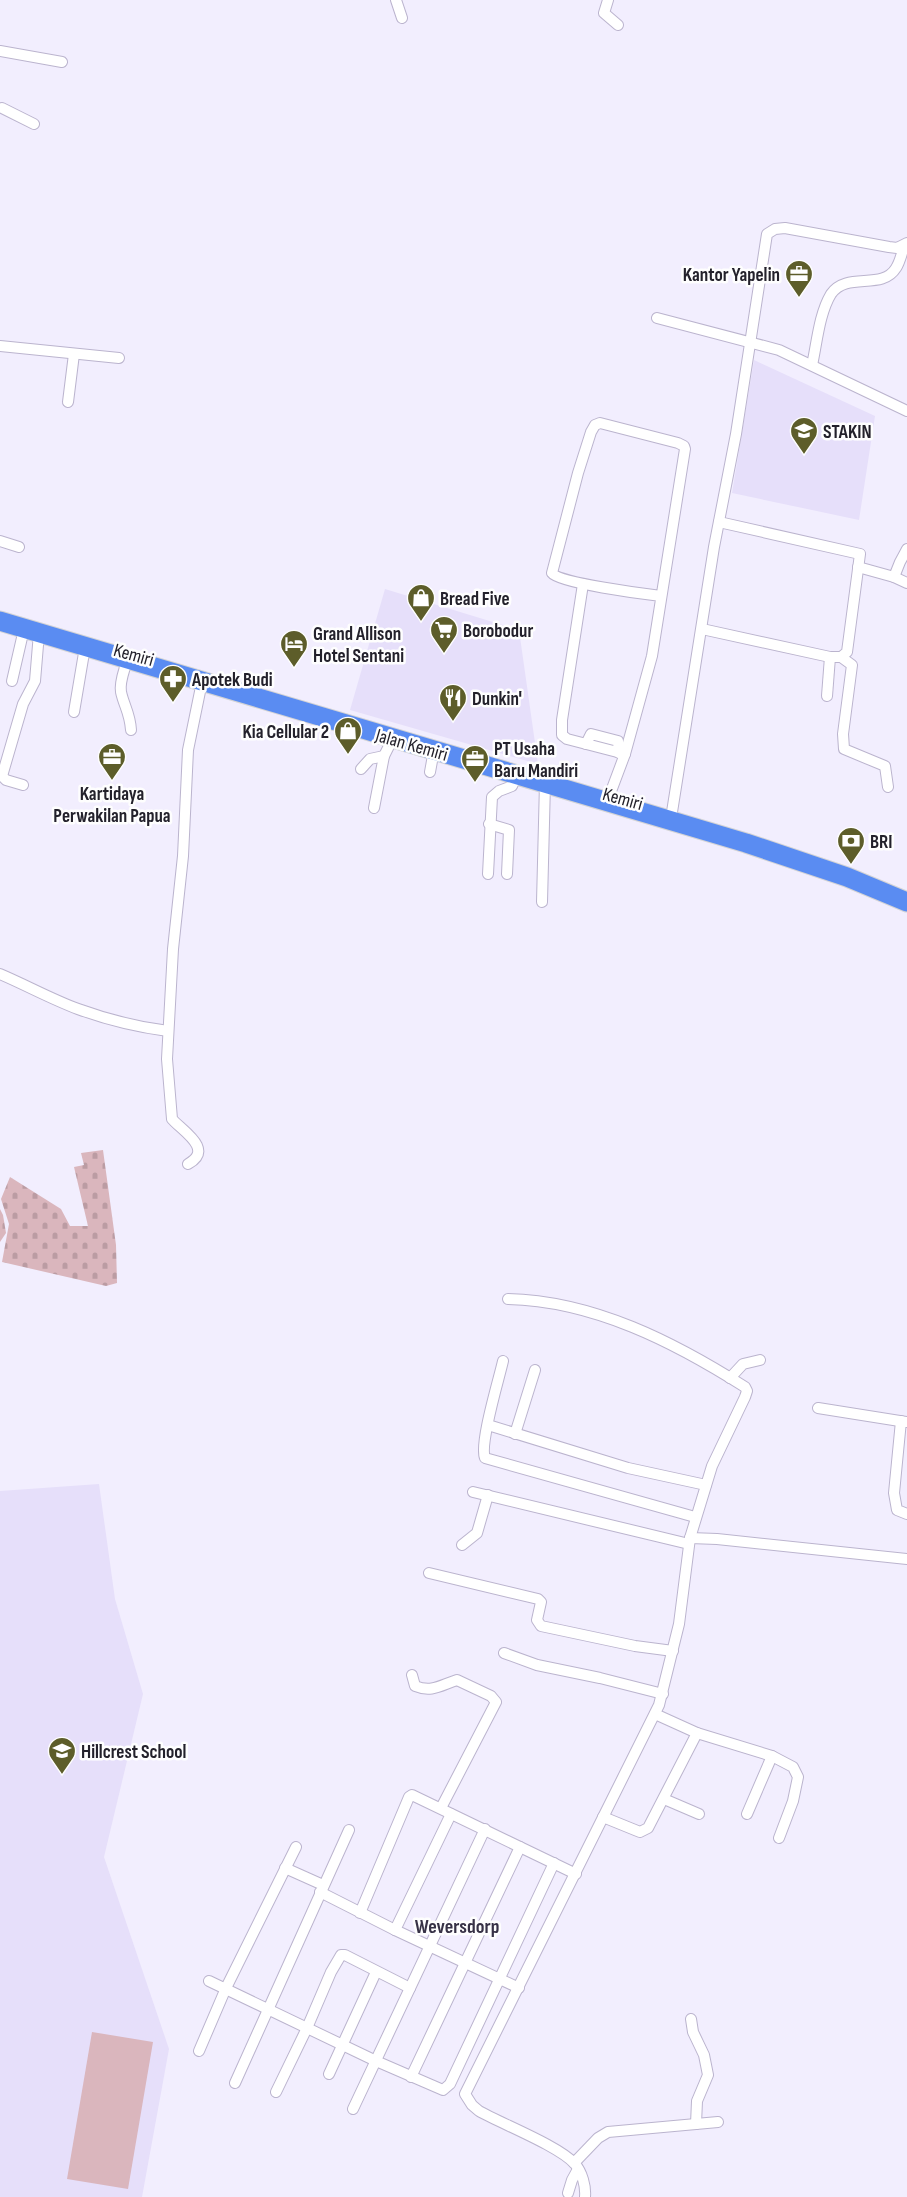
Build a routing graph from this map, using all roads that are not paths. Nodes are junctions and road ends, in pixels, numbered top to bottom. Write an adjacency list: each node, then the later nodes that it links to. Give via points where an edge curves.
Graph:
1 (396, 0): 3 (street)
2 (608, 0): 4 (street, via 604,13)
3 (402, 18)
4 (618, 25)
5 (0, 51): 6 (street)
6 (62, 62)
7 (1, 107): 8 (street)
8 (34, 124)
9 (905, 245): 11 (street, via 889,247 792,229 770,231); 15 (street, via 897,267 886,278 848,282 832,294)
10 (657, 318): 11 (street)
11 (749, 342): 15 (street, via 779,350); 18 (street)
12 (0, 346): 13 (street)
13 (74, 354): 14 (street); 16 (street)
14 (119, 358)
15 (812, 365): 17 (street)
16 (68, 402)
17 (907, 411)
18 (719, 522): 22 (street, via 860,554); 29 (street)
19 (0, 540): 20 (street)
20 (20, 547)
21 (907, 549): 23 (street)
22 (858, 567): 23 (street); 33 (street, via 847,652)
23 (894, 577): 24 (street)
24 (907, 583)
25 (583, 584): 26 (street); 26 (street, via 556,578 552,570 591,432 595,425 605,423 678,443 685,449); 42 (street, via 562,735)
26 (661, 596): 42 (street, via 652,656)
27 (0, 614): 30 (highway, Jalan Kemiri)
28 (0, 621): 30 (highway, Jalan Kemiri)
29 (702, 629): 32 (street); 52 (street)
30 (39, 631): 31 (highway, Jalan Kemiri); 35 (highway, Kemiri); 36 (street); 48 (street, via 35,682 23,704 2,776)
31 (85, 647): 34 (highway, Jalan Kemiri); 38 (street)
32 (830, 657): 33 (street); 37 (street)
33 (842, 658): 49 (street, via 852,665 844,749 884,766)
34 (127, 660): 35 (highway, Jalan Kemiri); 39 (street, via 121,692)
35 (202, 678): 40 (highway, Jalan Kemiri); 50 (highway, Kemiri); 60 (street, via 187,760 183,856)
36 (12, 681)
37 (827, 696)
38 (74, 712)
39 (131, 730)
40 (393, 738): 41 (highway, Jalan Kemiri); 43 (street)
41 (434, 750): 45 (street); 46 (highway, Jalan Kemiri)
42 (622, 754): 50 (street)
43 (384, 756): 44 (street, via 370,759); 51 (street)
44 (361, 769)
45 (430, 772)
46 (517, 775): 47 (highway, Jalan Kemiri); 53 (street, via 512,786 492,797)
47 (545, 783): 50 (highway, Jalan Kemiri); 57 (street)
48 (23, 785)
49 (888, 787)
50 (609, 798): 52 (highway, Kemiri); 58 (highway, Jalan Kemiri, via 847,877)
51 (374, 808)
52 (672, 812): 56 (highway, Kemiri, via 824,860)
53 (490, 824): 54 (street); 55 (street, via 509,830)
54 (488, 874)
55 (507, 874)
56 (907, 891)
57 (542, 902)
58 (907, 902)
59 (0, 974): 60 (street, via 104,1018)
60 (168, 1031): 61 (street, via 171,1116 194,1139 196,1146 197,1156)
61 (188, 1164)
62 (508, 1299): 66 (street, via 540,1301 626,1324 674,1346)
63 (760, 1360): 66 (street, via 744,1364)
64 (503, 1361): 69 (street)
65 (535, 1370): 70 (street)
66 (730, 1378): 71 (street, via 747,1391)
67 (818, 1408): 68 (street)
68 (904, 1421): 74 (street, via 894,1493 896,1510)
69 (488, 1425): 70 (street); 75 (street, via 483,1454 487,1460)
70 (515, 1434): 71 (street, via 628,1468)
71 (706, 1485): 75 (street)
72 (474, 1492): 73 (street)
73 (488, 1495): 76 (street); 77 (street, via 477,1533)
74 (907, 1514)
75 (695, 1517): 76 (street)
76 (689, 1541): 78 (street, via 717,1539); 80 (street)
77 (462, 1545)
78 (907, 1559)
79 (430, 1573): 80 (street, via 538,1599 537,1620 541,1626)
80 (673, 1651): 83 (street)
81 (504, 1653): 83 (street, via 537,1665)
82 (412, 1675): 88 (street, via 415,1686 424,1690 440,1688 457,1680 491,1696 496,1702)
83 (663, 1694): 84 (street)
84 (654, 1714): 85 (street); 92 (street)
85 (697, 1733): 86 (street); 87 (street)
86 (772, 1756): 91 (street); 95 (street, via 793,1767 798,1777)
87 (664, 1799): 90 (street); 92 (street, via 644,1831)
88 (440, 1808): 89 (street); 102 (street, via 414,1795 409,1797)
89 (451, 1814): 94 (street); 103 (street)
90 (699, 1814)
91 (747, 1814)
92 (603, 1817): 100 (street)
93 (349, 1830): 101 (street)
94 (485, 1830): 97 (street); 104 (street)
95 (779, 1838)
96 (296, 1847): 99 (street)
97 (520, 1847): 98 (street); 105 (street)
98 (554, 1863): 100 (street); 107 (street)
99 (285, 1868): 101 (street); 109 (street)
100 (576, 1874): 111 (street)
101 (322, 1888): 102 (street); 112 (street)
102 (360, 1913): 103 (street)
103 (395, 1930): 104 (street)
104 (430, 1946): 105 (street); 110 (street)
105 (464, 1964): 107 (street); 119 (street)
106 (376, 1972): 110 (street); 114 (street, via 341,1955 330,1972); 115 (street)
107 (499, 1979): 111 (street); 119 (street, via 447,2088 436,2088)
108 (209, 1981): 109 (street)
109 (226, 1988): 112 (street); 116 (street)
110 (410, 1988): 117 (street)
111 (519, 1988): 125 (street, via 465,2094 479,2111 554,2150)
112 (269, 2008): 114 (street); 120 (street)
113 (691, 2019): 124 (street, via 708,2074 697,2101)
114 (307, 2028): 115 (street); 121 (street)
115 (343, 2045): 117 (street); 118 (street)
116 (199, 2051)
117 (376, 2061): 119 (street); 122 (street)
118 (329, 2074)
119 (411, 2077)
120 (235, 2082)
121 (276, 2092)
122 (353, 2109)
123 (718, 2122): 124 (street)
124 (696, 2124): 125 (street, via 608,2132 598,2138)
125 (576, 2166): 126 (street); 127 (street, via 584,2183)
126 (568, 2193)
127 (585, 2197)

